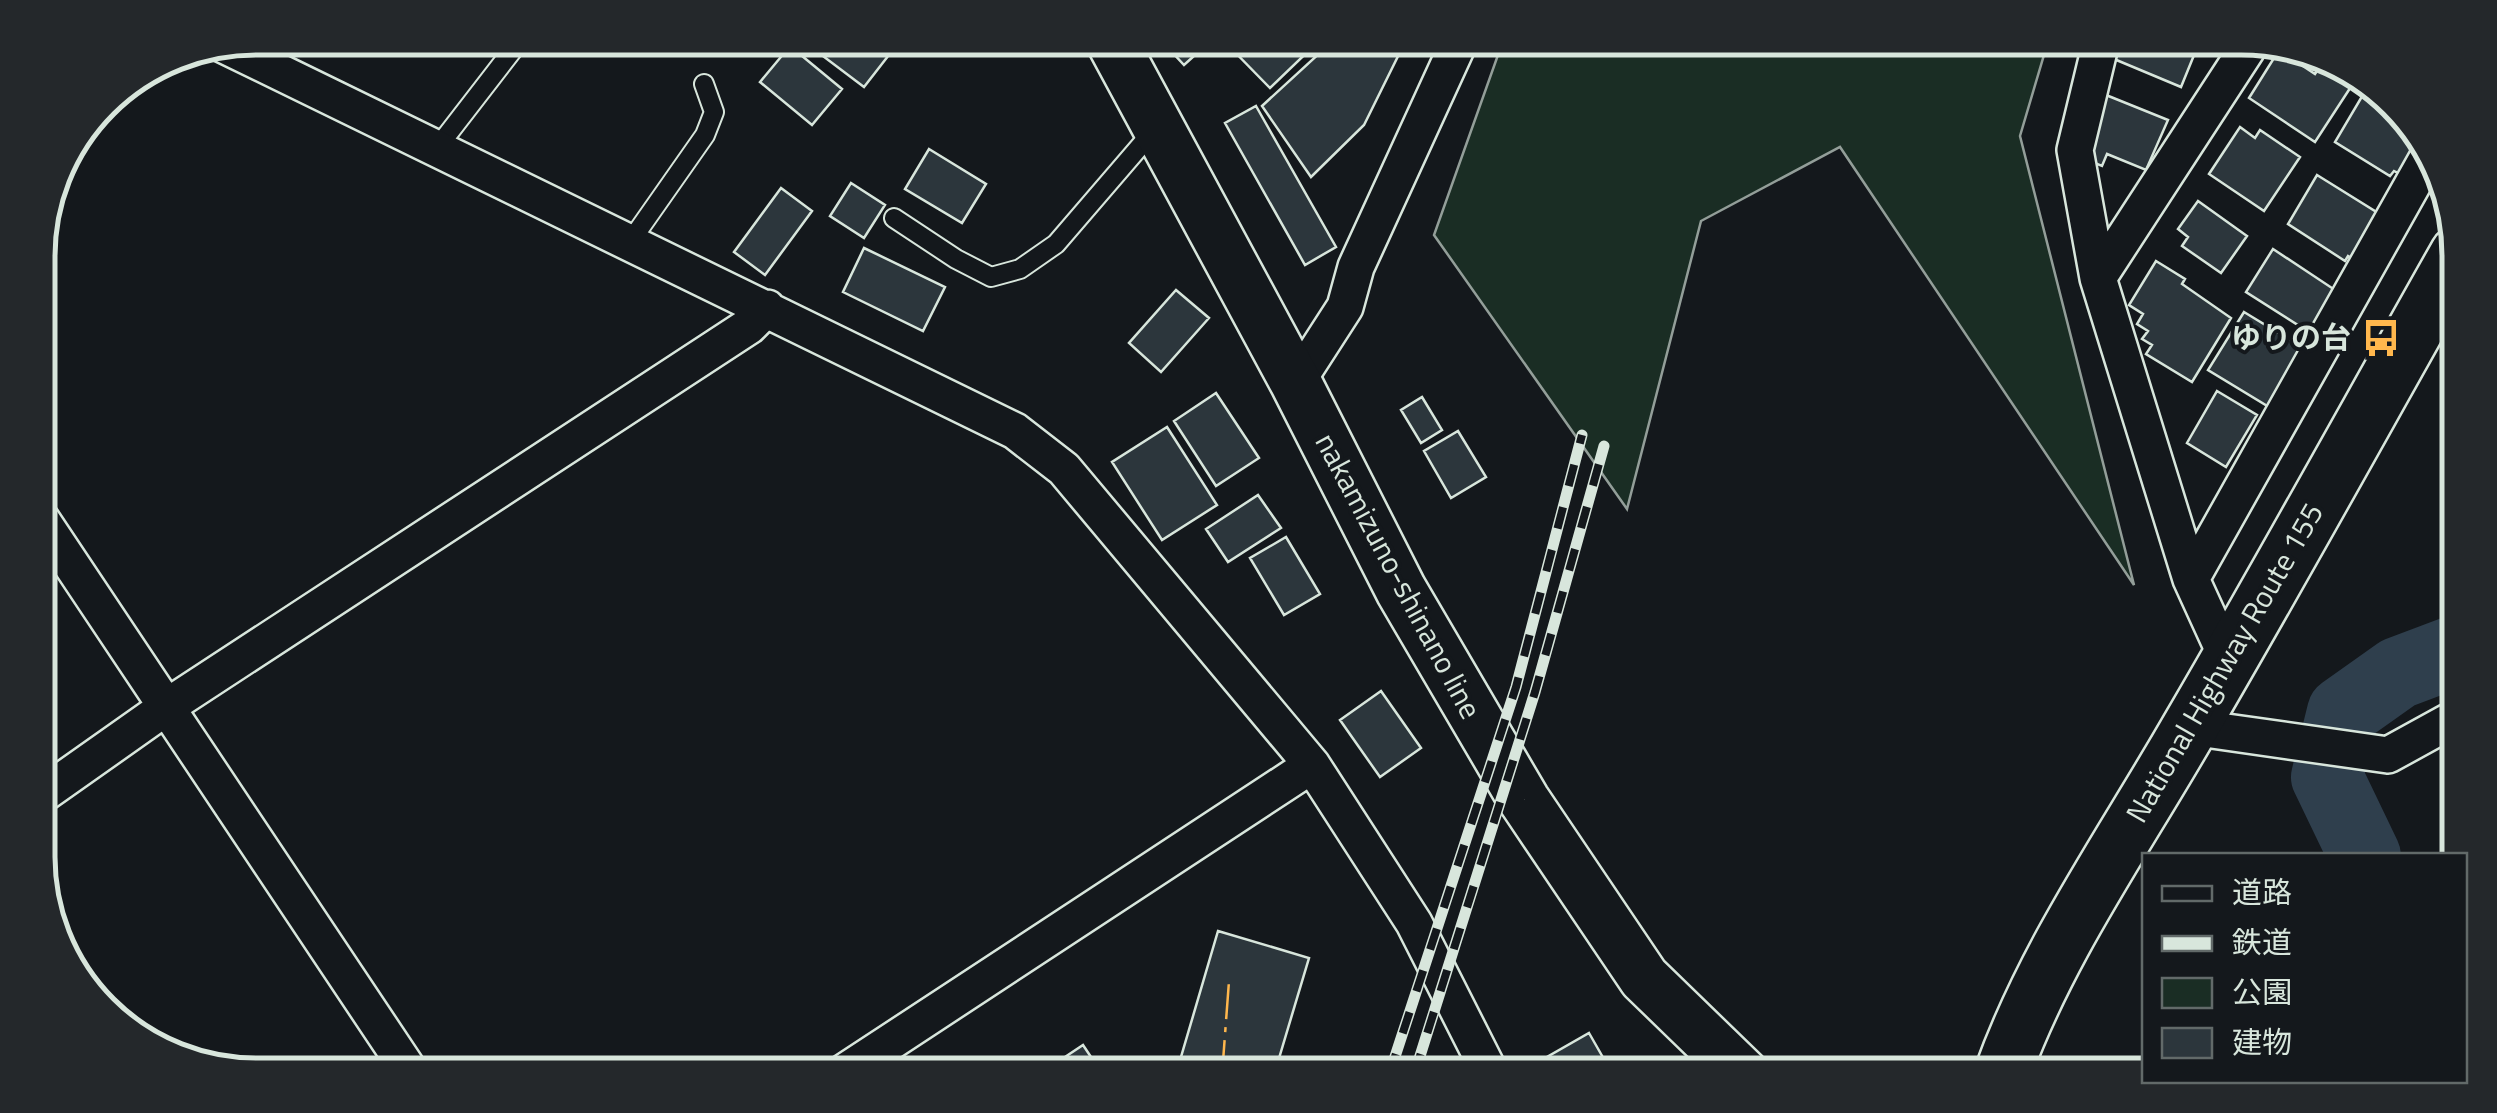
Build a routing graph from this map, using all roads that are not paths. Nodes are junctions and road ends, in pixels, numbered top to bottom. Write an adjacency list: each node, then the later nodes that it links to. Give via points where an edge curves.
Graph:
1 (245, 55): 9 (street)
2 (509, 55): 9 (lane)
3 (1119, 55): 8 (main road, nakamizuno-shinano line)
4 (1453, 55): 16 (street, via 1356,267 1345,307)
5 (2098, 55): 13 (street, via 2075,150)
6 (2243, 55): 13 (street)
7 (704, 84): 12 (lane, via 714,112 706,135)
8 (1158, 126): 11 (lane, via 1056,244 1020,269 991,277); 16 (main road, nakamizuno-shinano line)
9 (437, 148): 12 (street)
10 (2422, 168): 18 (street)
11 (894, 218)
12 (630, 242): 15 (street)
13 (2098, 278): 18 (street)
14 (2442, 282): 19 (highway, National Highway Route 155)
15 (768, 308): 20 (street, via 750,326); 23 (street, via 1015,430 1064,469)
16 (1296, 384): 28 (main road, nakamizuno-shinano line, via 1401,590 1524,800 1644,978)
17 (55, 540): 20 (street)
18 (2191, 580): 19 (street)
19 (2228, 660): 22 (highway, National Highway Route 155)
20 (165, 708): 24 (street); 25 (street)
21 (2442, 725): 22 (street, via 2388,755)
22 (2191, 727): 29 (highway, National Highway Route 155, via 2072,928)
23 (1312, 765): 26 (street); 27 (street, via 1414,923)
24 (55, 786)
25 (400, 1058)
26 (866, 1058)
27 (1482, 1058)
28 (1726, 1058)
29 (2008, 1058)

